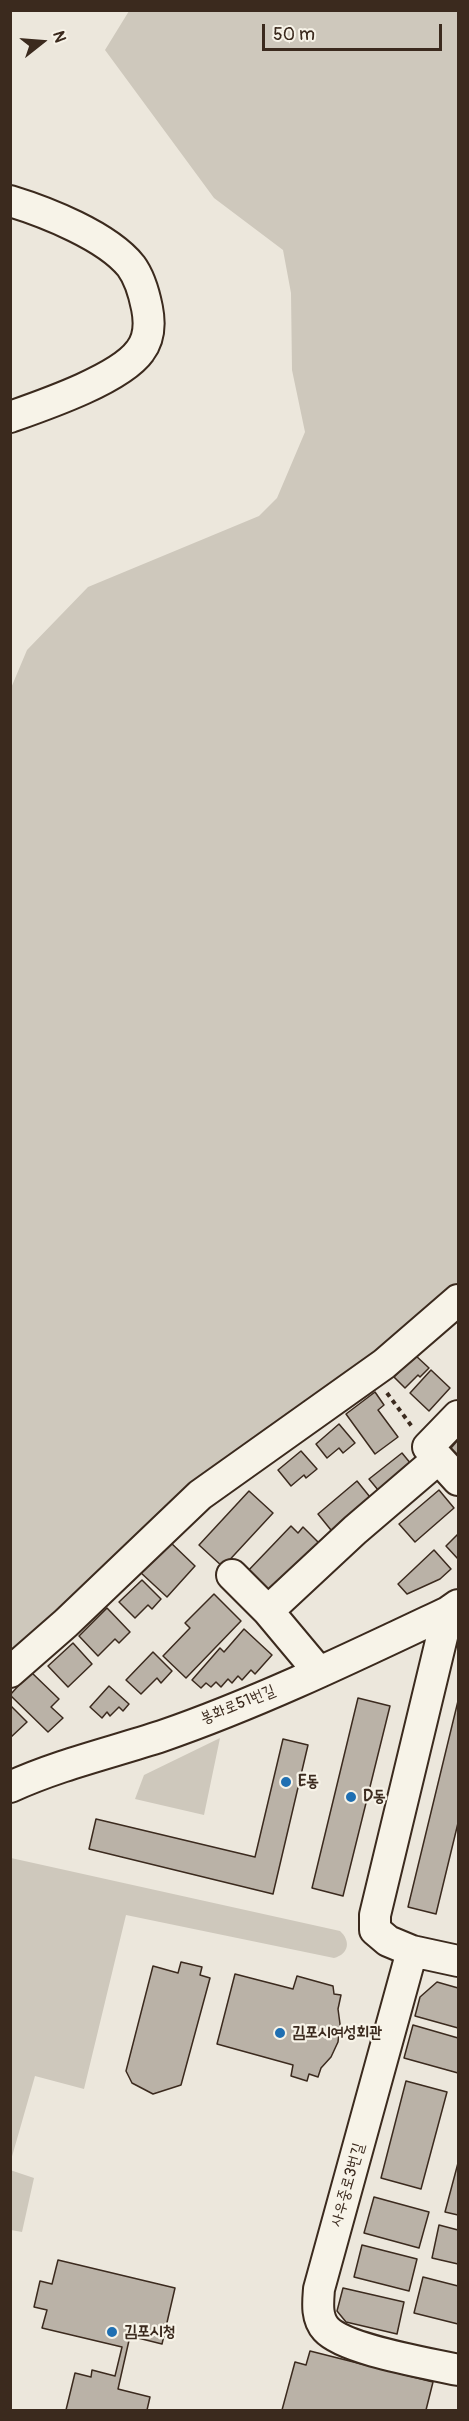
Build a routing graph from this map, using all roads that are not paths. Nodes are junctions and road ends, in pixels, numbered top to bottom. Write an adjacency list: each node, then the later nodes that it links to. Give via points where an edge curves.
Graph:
1 (10, 201): 2 (street, via 110,247 131,266 143,289 148,317 147,339 123,368)
2 (10, 417)
3 (459, 1300): 10 (street, via 372,1373 200,1495)
4 (459, 1416): 5 (street)
5 (433, 1453): 6 (street); 9 (street)
6 (459, 1480)
7 (232, 1575): 9 (street)
8 (453, 1608): 11 (street, 봉화로51번길); 13 (street, via 375,1915 375,1930 388,1941)
9 (268, 1611): 11 (street)
10 (10, 1672)
11 (319, 1672): 12 (street, 봉화로51번길, via 162,1736 87,1757)
12 (10, 1787)
13 (412, 1951): 14 (street); 15 (street, 사우중로3번길, via 319,2289 317,2311 325,2328 344,2342)
14 (459, 1961)
15 (459, 2370)

